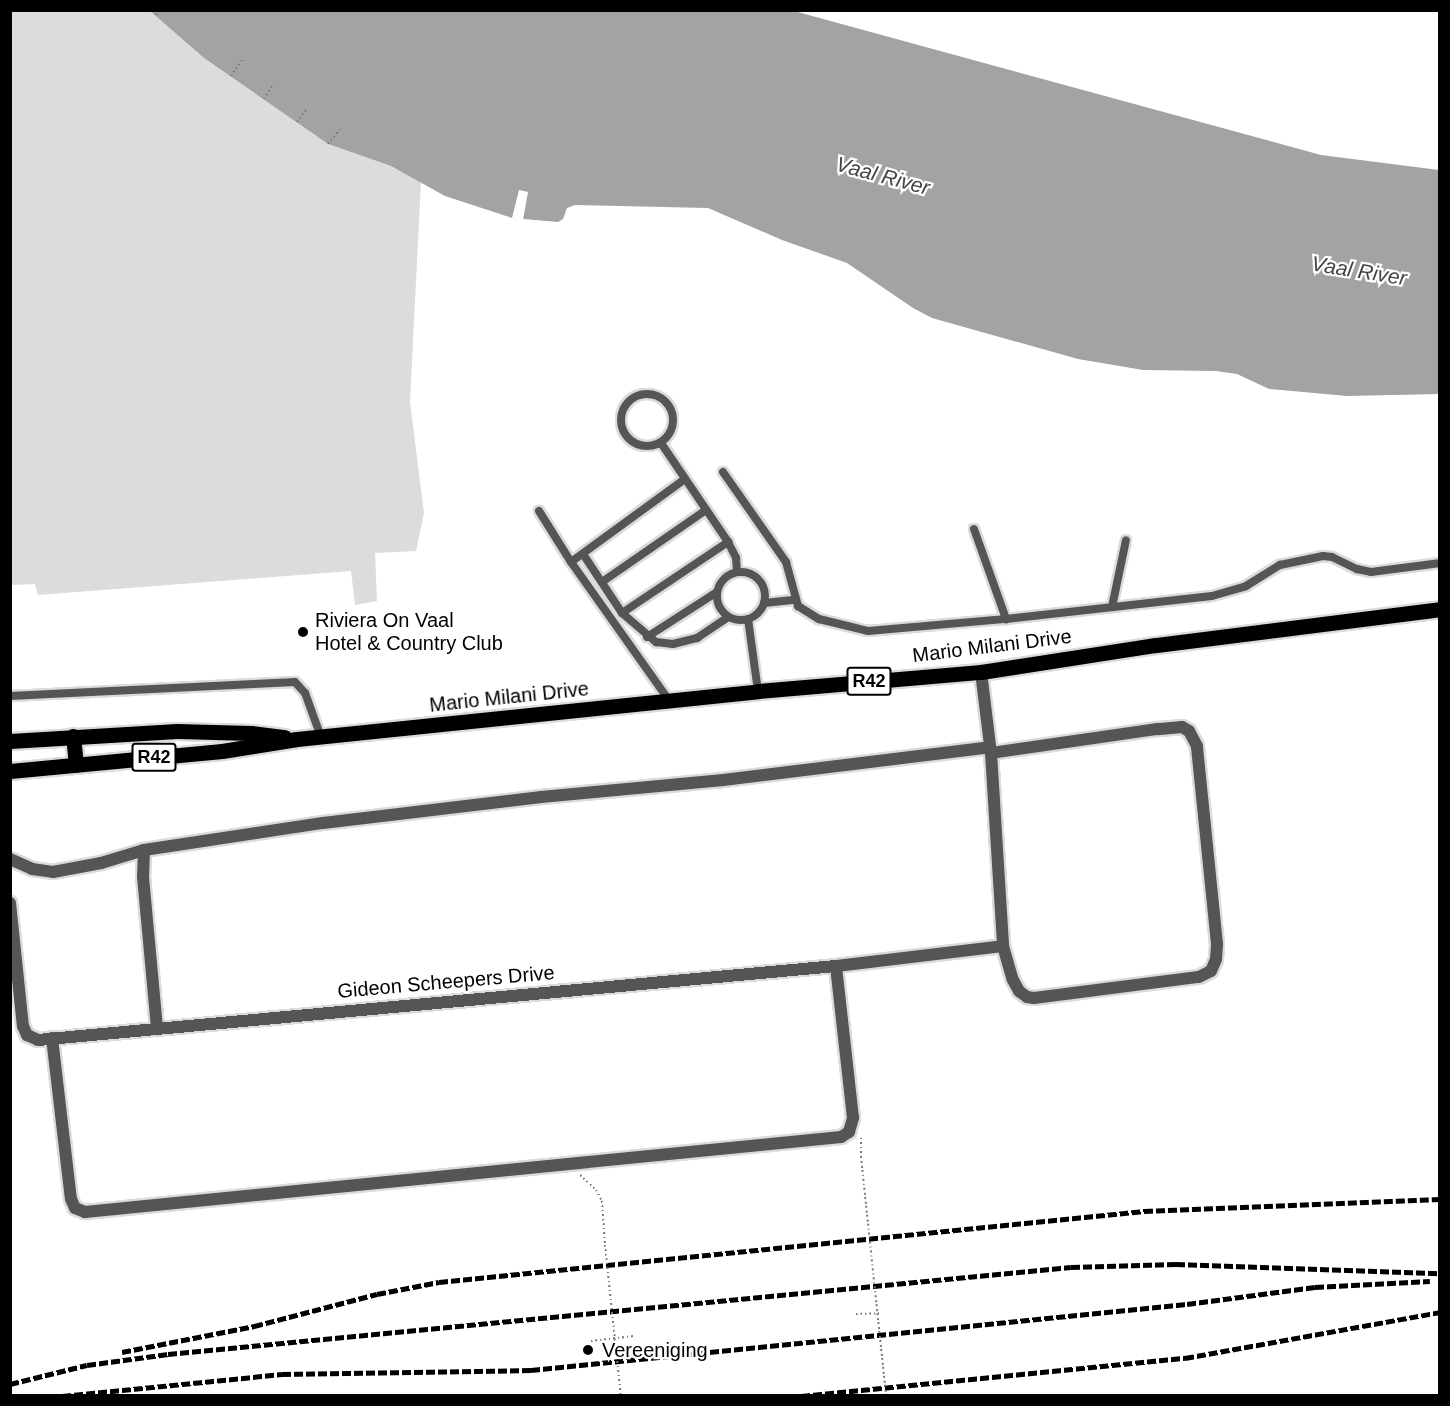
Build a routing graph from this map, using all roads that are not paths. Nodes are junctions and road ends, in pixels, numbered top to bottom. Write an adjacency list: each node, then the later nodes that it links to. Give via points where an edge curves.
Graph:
1 (661, 442): 1 (lane, via 644,446 628,438 621,422 632,399 648,394 669,406 674,422); 3 (lane)
2 (723, 472): 15 (lane, via 786,562)
3 (685, 479): 4 (lane); 9 (lane)
4 (706, 510): 8 (lane); 13 (lane)
5 (539, 511): 10 (lane)
6 (974, 529): 21 (lane)
7 (1126, 540): 17 (lane)
8 (728, 542): 12 (lane, via 736,558); 19 (lane)
9 (583, 554): 10 (lane); 13 (lane)
10 (571, 562): 27 (lane)
11 (1440, 563): 17 (lane, via 1371,572 1323,556 1280,565 1232,591)
12 (737, 572): 14 (lane, via 723,579); 16 (lane, via 752,574 759,580)
13 (602, 582): 19 (lane)
14 (717, 592): 20 (lane, via 721,610); 23 (lane)
15 (795, 600): 16 (lane); 21 (lane, via 804,612 819,619 868,631)
16 (764, 603): 22 (lane)
17 (1112, 607): 21 (lane)
18 (1440, 609): 24 (main road, Mario Milani Drive / R42)
19 (622, 613): 23 (lane)
20 (728, 617): 22 (lane); 23 (lane, via 709,632 688,640 661,644)
21 (1006, 619)
22 (748, 620): 25 (lane)
23 (647, 637)
24 (981, 672): 25 (main road, Mario Milani Drive / R42); 32 (street)
25 (758, 691): 27 (main road, Mario Milani Drive / R42)
26 (10, 696): 29 (lane, via 295,682 304,693)
27 (670, 702): 29 (main road, Mario Milani Drive / R42)
28 (73, 736): 30 (main road, Mario Milani Drive / R42, via 177,731); 31 (main road, Mario Milani Drive / R42); 33 (main road)
29 (321, 737): 30 (main road, Mario Milani Drive / R42)
30 (297, 739): 33 (main road, Mario Milani Drive / R42)
31 (10, 741)
32 (990, 750): 35 (street, via 541,797 323,823); 38 (street); 38 (street, via 1157,729 1182,727 1190,731 1197,746 1218,949 1213,967 1199,976 1030,998 1021,993 1013,980)
33 (76, 765): 34 (main road, Mario Milani Drive / R42)
34 (10, 771)
35 (144, 850): 36 (street, via 53,872 32,869); 40 (street)
36 (10, 859)
37 (10, 903): 41 (street, Gideon Scheepers Drive, via 23,1026 34,1040)
38 (1003, 946): 39 (street, Gideon Scheepers Drive)
39 (836, 966): 40 (street, Gideon Scheepers Drive); 41 (street, via 853,1118 847,1134 82,1212 71,1199)
40 (157, 1029): 41 (street, Gideon Scheepers Drive)
41 (52, 1038)

